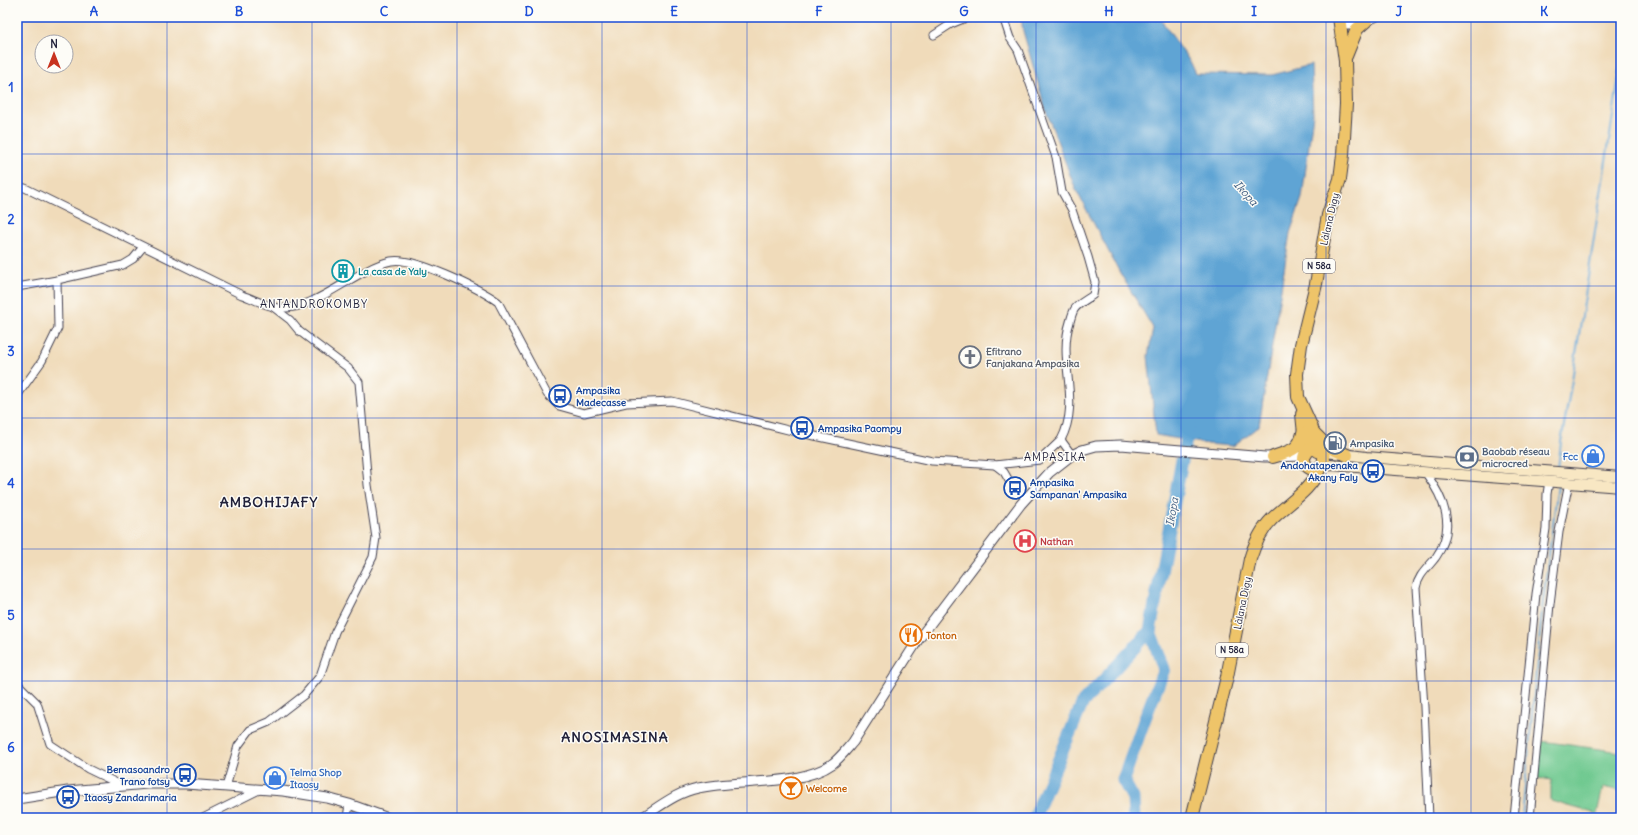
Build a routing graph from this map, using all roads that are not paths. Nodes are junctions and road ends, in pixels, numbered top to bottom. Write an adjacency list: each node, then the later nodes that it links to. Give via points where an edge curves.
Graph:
1 (968, 17): 5 (street)
2 (1003, 17): 15 (street, via 1010,38 1018,50 1056,157 1062,192 1072,210 1095,282 1093,296 1074,309 1066,333 1065,356 1070,414)
3 (1337, 19): 4 (street, via 1348,25 1356,25); 6 (main road, Làlana Digy / N 58a); 7 (main road, Làlana Digy / N 58a, via 1341,105)
4 (1370, 19): 6 (main road, via 1358,30)
5 (934, 35)
6 (1345, 61): 7 (main road, Làlana Digy / N 58a)
7 (1345, 128): 14 (main road, Làlana Digy / N 58a, via 1340,179 1328,215 1297,374 1297,390)
8 (17, 187): 9 (street, via 25,188)
9 (143, 247): 10 (street, via 133,259 123,265); 12 (street)
10 (57, 280): 11 (street); 13 (street, via 58,328 42,361)
11 (17, 287)
12 (273, 307): 21 (street, via 295,307 308,302 373,267 393,260 413,263 464,282 485,292 498,302 534,372 547,394 559,406 584,413 626,403 672,401 796,432 932,461); 32 (street, via 299,331 348,368 359,382 368,485 376,538 373,557 335,632 320,676 304,695 269,722 250,730 238,746)
13 (17, 396)
14 (1308, 431): 16 (main road, N 58a); 18 (main road, via 1327,446); 19 (main road, N 58a, via 1294,449); 20 (main road, N 58a)
15 (1062, 440): 17 (street); 21 (street, via 1040,460)
16 (1318, 451): 18 (main road); 20 (main road, via 1312,450); 22 (main road, via 1323,456 1324,463)
17 (1072, 455): 19 (street, via 1096,446 1121,445); 28 (street, via 1049,473)
18 (1347, 455): 24 (main road)
19 (1269, 457): 20 (street)
20 (1306, 459): 22 (main road, via 1313,469); 29 (main road, N 58a, via 1303,486)
21 (995, 465): 28 (street, via 1004,472 1014,491)
22 (1321, 466): 23 (main road); 29 (main road, N 58a, via 1311,485)
23 (1425, 472): 24 (main road); 41 (street, via 1442,498 1446,528 1442,546 1420,577 1416,588)
24 (1549, 476): 25 (main road); 42 (street, via 1546,528 1534,606)
25 (1568, 477): 26 (main road); 27 (main road); 43 (street, via 1550,604)
26 (1621, 477)
27 (1621, 487)
28 (1027, 496): 39 (street, via 918,640 853,742 831,765 787,779 696,788 678,795)
29 (1298, 496): 40 (main road, Làlana Digy / N 58a, via 1273,518 1255,543 1227,676)
30 (17, 683): 31 (street, via 37,703 50,744 88,769)
31 (123, 786): 32 (street, via 186,784); 34 (street)
32 (226, 787): 33 (street)
33 (261, 789): 35 (street, via 327,798); 36 (street)
34 (17, 799)
35 (349, 804): 37 (street); 38 (street)
36 (203, 818)
37 (347, 818)
38 (388, 818)
39 (641, 818)
40 (1192, 818)
41 (1429, 818)
42 (1514, 818)
43 (1530, 818)

